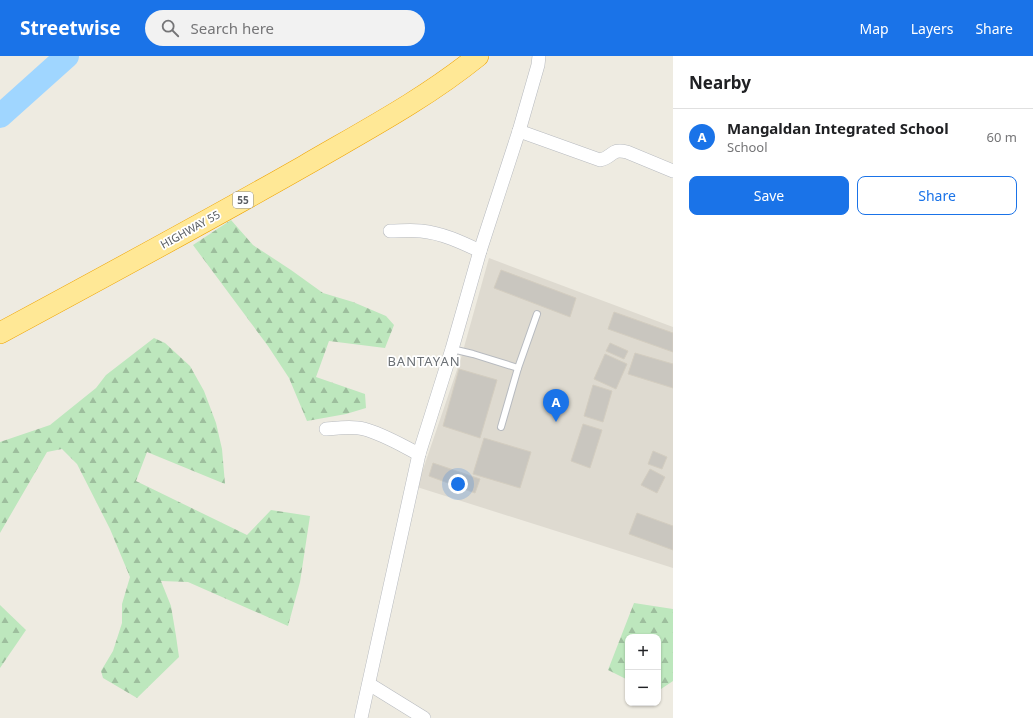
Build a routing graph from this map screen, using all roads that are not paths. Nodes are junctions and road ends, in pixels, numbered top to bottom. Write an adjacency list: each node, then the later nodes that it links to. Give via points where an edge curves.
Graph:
1 (478, 56): 8 (highway, HIGHWAY 55 / 55, via 436,88 388,118)
2 (539, 56): 3 (street)
3 (519, 130): 4 (street, via 600,160 619,150); 6 (street)
4 (673, 171)
5 (390, 231): 6 (street, via 441,234)
6 (480, 251): 9 (street)
7 (537, 314): 10 (lane)
8 (0, 334)
9 (452, 349): 10 (lane); 13 (street)
10 (518, 368): 11 (lane)
11 (501, 427)
12 (326, 429): 13 (street, via 363,429)
13 (419, 454): 14 (street)
14 (369, 684): 15 (street); 16 (street)
15 (361, 718)
16 (424, 718)

